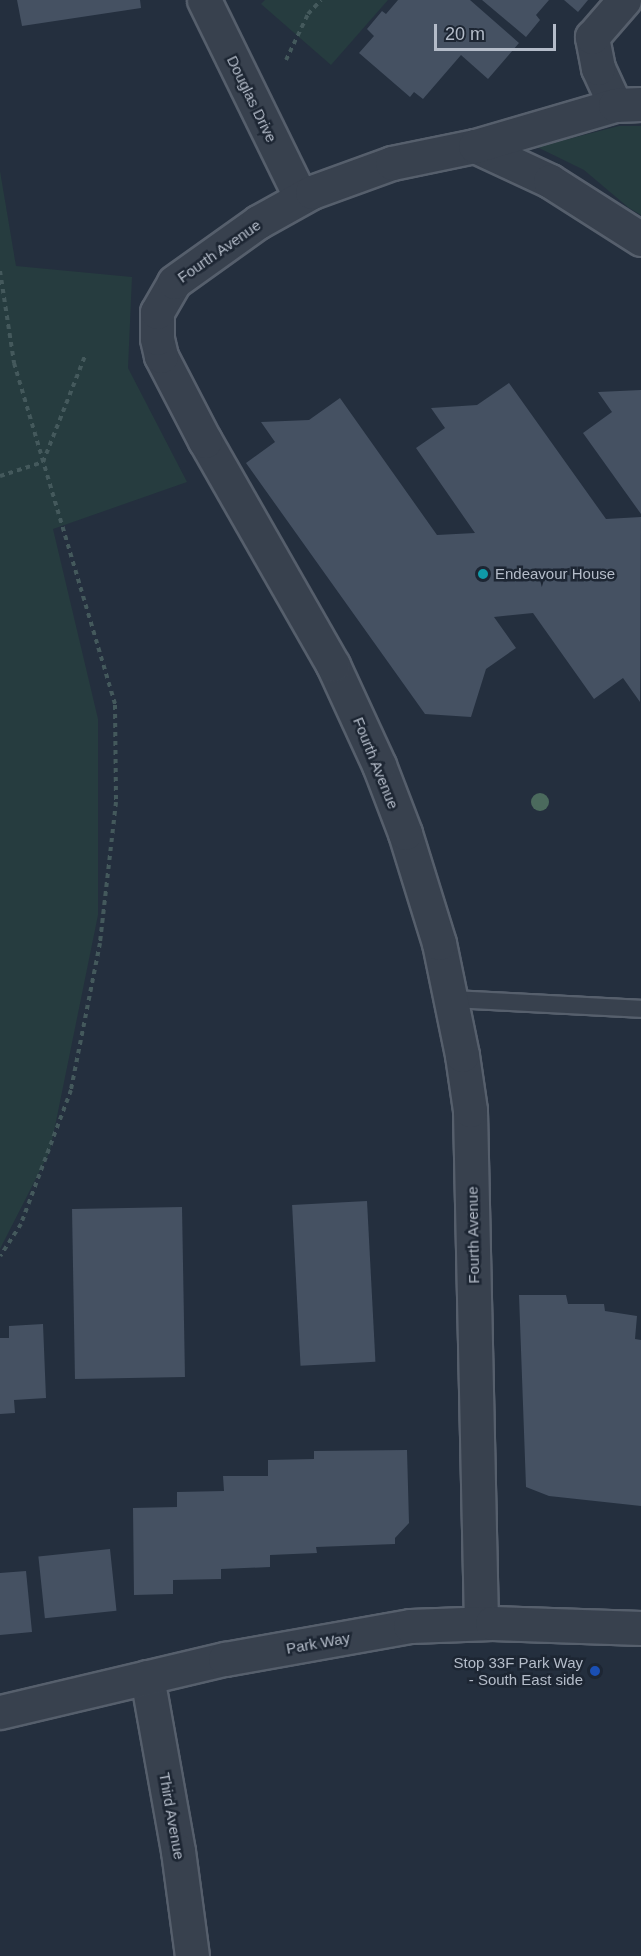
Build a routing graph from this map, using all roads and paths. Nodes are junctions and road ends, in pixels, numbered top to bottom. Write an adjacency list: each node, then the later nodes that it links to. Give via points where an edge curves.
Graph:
1 (204, 0): 7 (street, Douglas Drive)
2 (321, 0): 4 (path, via 308,14)
3 (624, 0): 5 (street, via 592,37 598,68)
4 (286, 60)
5 (628, 105): 6 (street, Fourth Avenue)
6 (475, 146): 7 (street, Fourth Avenue, via 392,163); 8 (street, via 550,181)
7 (301, 198): 13 (street, Fourth Avenue, via 258,222 174,282 158,312 161,356 333,665 379,765 424,892)
8 (641, 239)
9 (0, 271): 11 (path, via 14,363)
10 (84, 356): 11 (path)
11 (42, 462): 12 (path); 15 (path, via 115,705 116,802 100,943 71,1090 21,1224)
12 (0, 476)
13 (451, 999): 14 (lane); 16 (street, Fourth Avenue, via 470,1110)
14 (641, 1009)
15 (0, 1256)
16 (481, 1623): 17 (street, Park Way); 18 (street, Park Way, via 410,1626)
17 (641, 1628)
18 (147, 1677): 19 (street, Park Way); 20 (street, Third Avenue)
19 (0, 1712)
20 (192, 1956)

